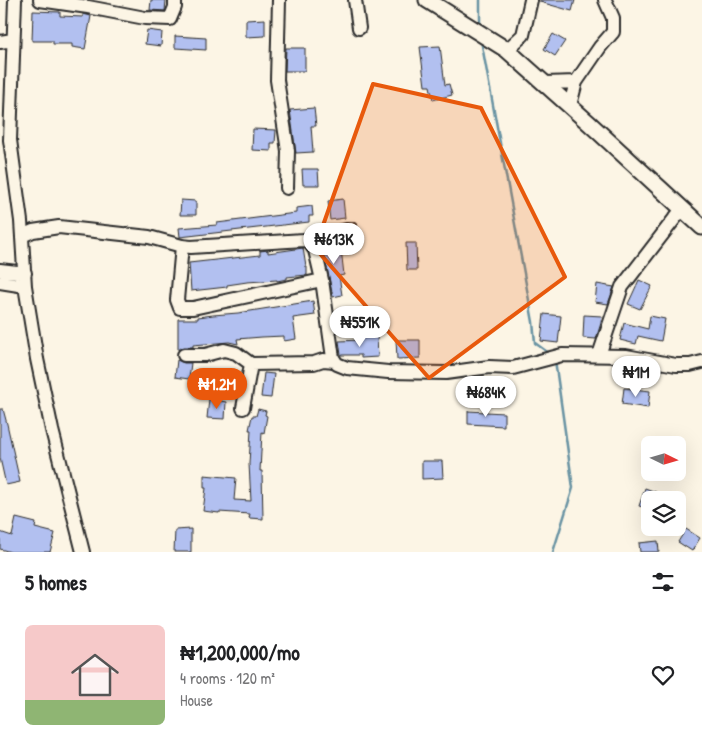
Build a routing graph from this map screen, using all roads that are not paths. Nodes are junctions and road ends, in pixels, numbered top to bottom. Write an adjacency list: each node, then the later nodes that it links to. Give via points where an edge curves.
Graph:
1 (15, 0): 10 (street)
2 (40, 0): 3 (street, via 145,18 170,19)
3 (175, 0)
4 (279, 0): 15 (street, via 277,80 288,151)
5 (355, 0): 9 (street)
6 (427, 0): 11 (main road)
7 (531, 0): 11 (street, via 523,35)
8 (605, 0): 12 (street, via 613,18 613,32)
9 (360, 28)
10 (6, 41): 19 (street, via 10,140)
11 (507, 50): 13 (main road)
12 (576, 82): 13 (street); 14 (street)
13 (545, 83): 14 (main road)
14 (570, 105): 16 (main road)
15 (288, 188)
16 (682, 208): 17 (main road); 27 (street, via 622,287)
17 (702, 227)
18 (351, 229): 20 (street)
19 (22, 236): 21 (street, via 59,227 148,237); 23 (street)
20 (304, 240): 21 (street); 24 (street, via 315,250)
21 (182, 246): 24 (street, via 177,300 180,308 193,308)
22 (0, 270): 23 (street)
23 (25, 279): 25 (street); 32 (street, via 52,430)
24 (322, 280): 28 (street)
25 (0, 282)
26 (184, 355): 30 (street, via 205,355 224,350 236,352)
27 (599, 355): 28 (street, via 562,355 513,368 446,372 347,368); 29 (street, via 638,357 676,365)
28 (335, 361): 30 (street)
29 (702, 362)
30 (252, 364): 31 (street)
31 (243, 408)
32 (83, 552)

